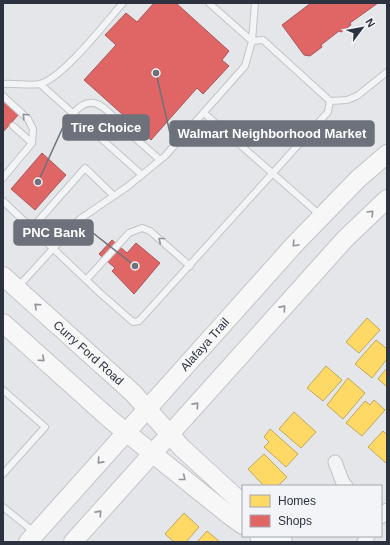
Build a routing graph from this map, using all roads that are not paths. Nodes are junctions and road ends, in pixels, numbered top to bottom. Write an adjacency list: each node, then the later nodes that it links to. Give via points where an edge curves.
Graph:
1 (123, 3): 7 (lane, via 68,64 54,77)
2 (209, 3): 4 (lane)
3 (255, 3): 4 (lane)
4 (252, 41): 9 (lane, via 263,40); 10 (lane, via 245,66)
5 (387, 72): 9 (lane, via 357,96 347,100)
6 (3, 84): 7 (lane)
7 (40, 84): 11 (lane)
8 (3, 96): 15 (lane, one-way to 8, via 33,129 28,119)
9 (330, 101): 18 (lane, via 328,112)
10 (204, 113): 17 (lane); 18 (lane)
11 (73, 114): 12 (lane, via 83,105 93,103 106,109); 19 (lane)
12 (118, 122)
13 (13, 126): 15 (lane)
14 (133, 136): 17 (lane)
15 (32, 143): 20 (lane)
16 (387, 154): 24 (main road, Alafaya Trail)
17 (160, 160): 19 (lane)
18 (273, 173): 24 (lane); 27 (lane)
19 (142, 176): 21 (lane)
20 (3, 178)
21 (114, 196): 25 (lane, via 85,168); 26 (lane, via 80,219)
22 (387, 199): 35 (main road, one-way to 22, via 319,268)
23 (3, 201): 25 (lane)
24 (322, 216): 33 (main road, Alafaya Trail, one-way to 33)
25 (32, 228): 26 (lane)
26 (53, 249): 29 (lane); 30 (lane)
27 (190, 266): 29 (lane, one-way to 29, via 150,231 142,228 129,233); 29 (lane, via 142,318 135,322)
28 (3, 276): 30 (main road, Curry Ford Road)
29 (86, 280)
30 (17, 289): 33 (main road, Curry Ford Road, one-way to 30, via 134,393)
31 (3, 323): 34 (main road, one-way to 34)
32 (3, 390): 38 (lane, via 45,427)
33 (147, 409): 34 (main road, Alafaya Trail); 35 (main road, Curry Ford Road)
34 (126, 432): 36 (main road); 43 (main road, Alafaya Trail, one-way to 43)
35 (170, 434): 36 (main road); 40 (main road, Curry Ford Road)
36 (153, 454): 42 (main road, one-way to 42); 44 (main road, one-way to 36)
37 (335, 462): 39 (street)
38 (3, 474)
39 (345, 485)
40 (242, 503)
41 (3, 507): 43 (lane)
42 (242, 523)
43 (32, 538)
44 (73, 542)

